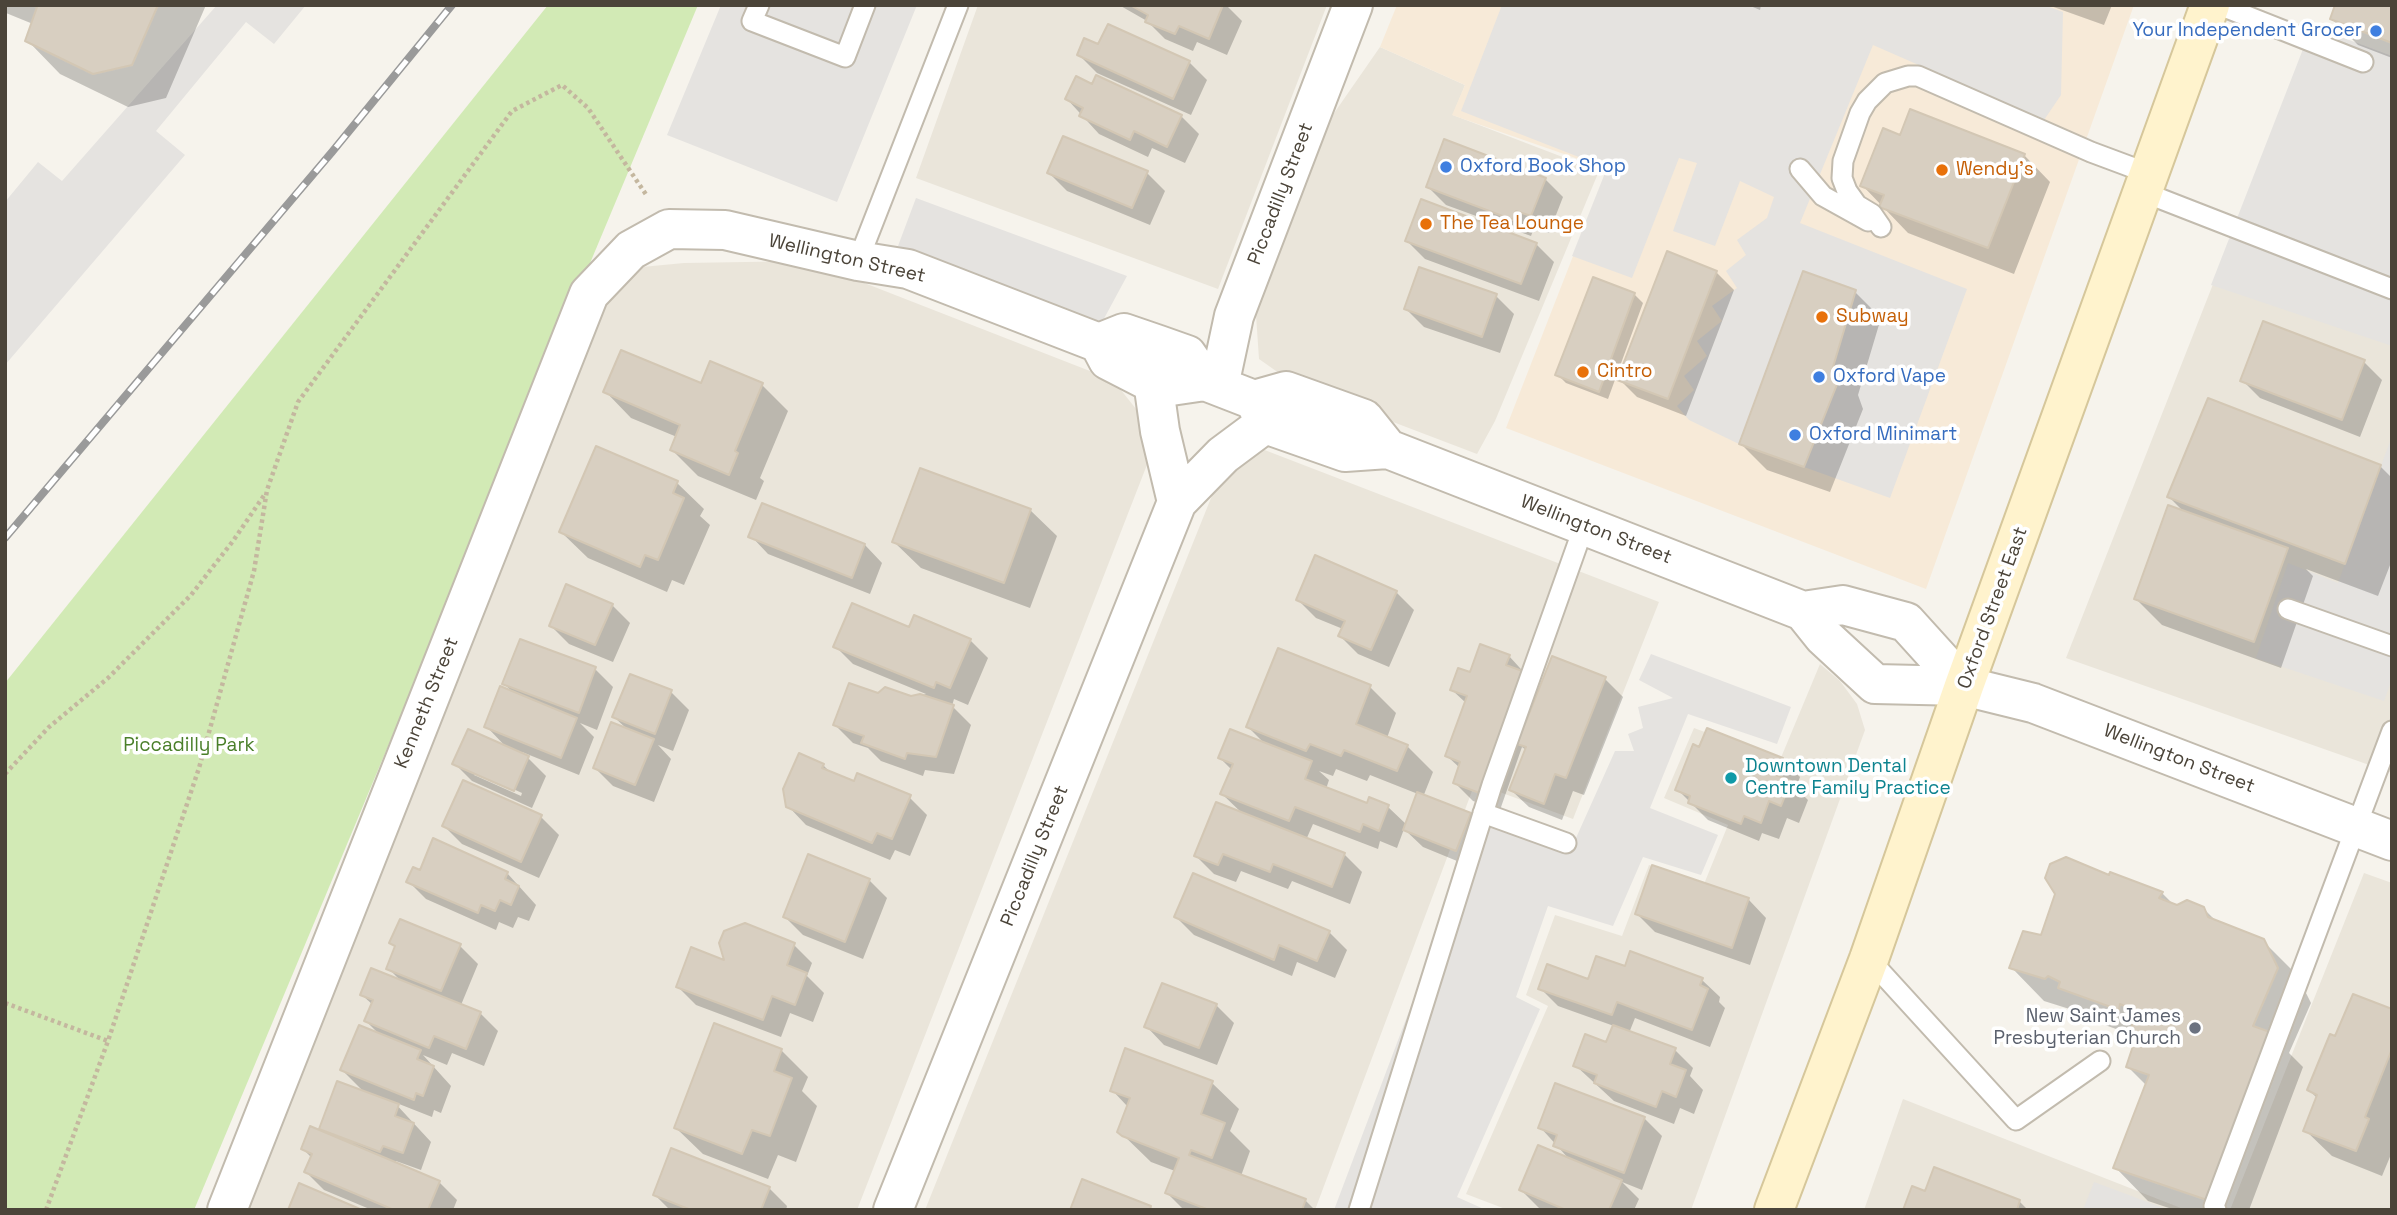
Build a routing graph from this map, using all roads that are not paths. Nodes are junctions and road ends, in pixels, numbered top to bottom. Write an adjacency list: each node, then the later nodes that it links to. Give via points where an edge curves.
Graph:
1 (759, 5): 2 (lane, via 752,21 845,57)
2 (865, 5)
3 (958, 5): 11 (lane)
4 (1353, 5): 15 (street, Piccadilly Street)
5 (2210, 5): 9 (main road, Oxford Street East)
6 (2219, 5): 7 (lane)
7 (2363, 62)
8 (1800, 169): 9 (lane, via 1823,196 1881,227 1847,191 1843,161 1867,101 1885,83 1918,76 2091,152)
9 (2147, 183): 12 (lane, via 2293,250); 22 (main road, Oxford Street East)
10 (669, 229): 11 (street, Wellington Street, via 725,230); 30 (street, Kenneth Street, via 631,250 589,295)
11 (858, 261): 13 (street, Wellington Street, via 908,269)
12 (2392, 289)
13 (1099, 343): 14 (street, Wellington Street, via 1108,360); 15 (street, Wellington Street, via 1125,333 1186,355)
14 (1153, 381): 15 (street, Wellington Street, via 1171,386); 17 (street)
15 (1212, 383): 16 (street, Wellington Street)
16 (1260, 411): 17 (street, Piccadilly Street); 18 (street, Wellington Street, via 1286,391 1364,419 1388,449)
17 (1177, 502): 31 (street, Piccadilly Street)
18 (1584, 526): 20 (street, Wellington Street); 24 (lane)
19 (2288, 609): 21 (lane)
20 (1803, 611): 22 (street, Wellington Street, via 1875,684); 22 (street, Wellington Street, via 1843,605 1906,622)
21 (2392, 646)
22 (1964, 686): 25 (street, Wellington Street, via 2033,703); 28 (main road, Oxford Street East)
23 (2392, 732): 25 (lane)
24 (1483, 813): 27 (lane); 32 (lane)
25 (2356, 828): 26 (street, Wellington Street); 34 (lane)
26 (2392, 841)
27 (1566, 843)
28 (1869, 959): 29 (lane, via 2016,1120); 33 (main road, Oxford Street East)
29 (2100, 1061)
30 (227, 1210)
31 (893, 1210)
32 (1359, 1210)
33 (1774, 1210)
34 (2216, 1210)

